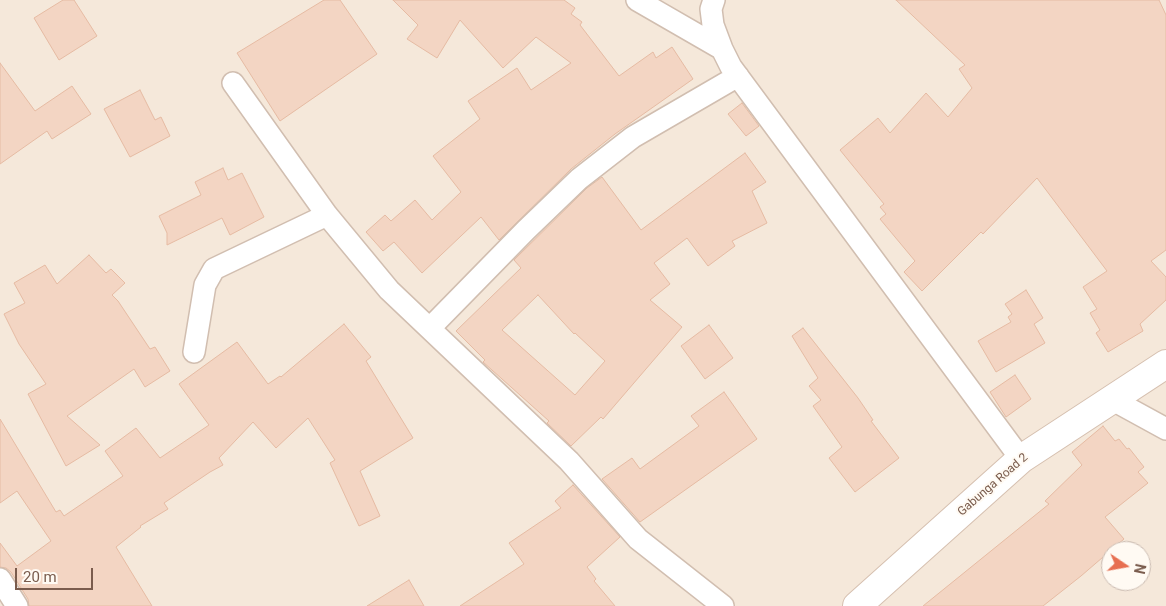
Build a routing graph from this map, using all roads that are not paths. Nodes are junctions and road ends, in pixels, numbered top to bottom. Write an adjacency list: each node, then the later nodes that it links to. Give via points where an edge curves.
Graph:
1 (637, 0): 3 (street)
2 (714, 0): 3 (street, via 711,9 713,25)
3 (722, 49): 4 (street)
4 (738, 76): 7 (street, via 633,137 579,179); 12 (street)
5 (233, 83): 6 (street)
6 (327, 215): 7 (street, via 390,290); 8 (street, via 214,269 205,285)
7 (430, 328): 15 (street, via 568,461 638,539)
8 (194, 352)
9 (1166, 364): 10 (street, Gabunga Road 2)
10 (1113, 400): 11 (street); 12 (street, Gabunga Road 2)
11 (1166, 429)
12 (1021, 459): 16 (street, Gabunga Road 2)
13 (0, 579): 14 (street)
14 (17, 606)
15 (723, 606)
16 (858, 606)

